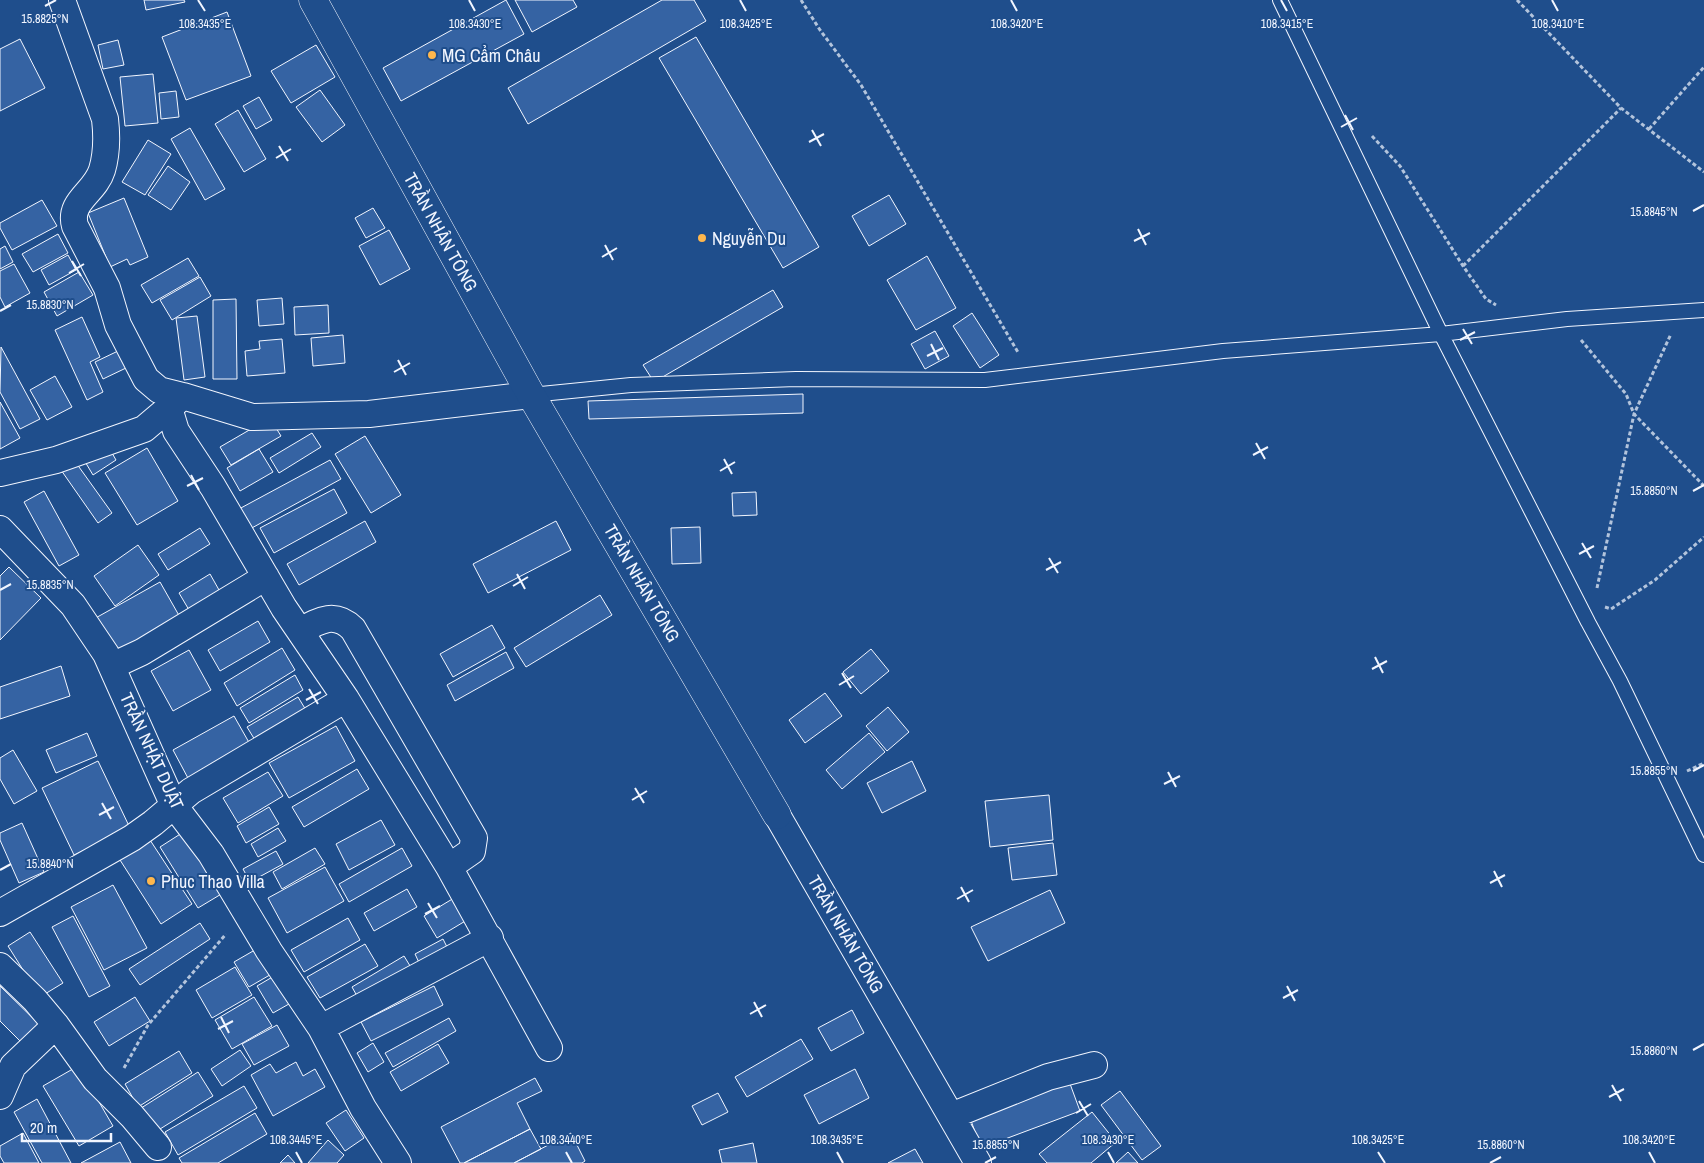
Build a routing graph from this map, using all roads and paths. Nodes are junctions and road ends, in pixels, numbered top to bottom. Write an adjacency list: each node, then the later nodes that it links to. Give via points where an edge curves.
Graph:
1 (62, 0): 19 (street, via 105,119 108,137 102,170 91,190 74,207 75,226 107,288 118,325 146,379 158,390)
2 (313, 0): 18 (street, TRẦN NHÂN TÔNG)
3 (801, 0): 17 (path, via 861,85)
4 (1280, 0): 16 (lane)
5 (1517, 0): 7 (path)
6 (1704, 67): 8 (path)
7 (1621, 108): 8 (path); 11 (path)
8 (1649, 129): 10 (path)
9 (1370, 134): 11 (path, via 1400,166)
10 (1704, 172)
11 (1463, 266): 12 (path, via 1486,299)
12 (1503, 310)
13 (1704, 310): 14 (lane)
14 (1682, 311): 15 (lane); 20 (path)
15 (1567, 319): 16 (lane); 20 (path, via 1626,394)
16 (1441, 334): 17 (lane, via 1224,351); 27 (lane)
17 (1030, 374): 18 (lane, via 985,380 796,379 631,385)
18 (531, 395): 19 (street, via 369,414 252,417); 32 (street, TRẦN NHÂN TÔNG)
19 (183, 396): 21 (street, via 144,429 56,460); 25 (street, via 169,408 176,431)
20 (1634, 414): 22 (path); 26 (path)
21 (0, 474)
22 (1704, 486)
23 (0, 530): 29 (street, TRẦN NHẬT DUẬT, via 73,605)
24 (1704, 537): 26 (path, via 1655,580 1611,609)
25 (266, 577): 28 (street); 29 (street, via 142,652)
26 (1594, 604): 27 (path)
27 (1588, 622): 33 (lane)
28 (300, 631): 30 (street); 34 (street, via 324,619 338,618 353,628 474,838 472,851)
29 (112, 666): 31 (street, TRẦN NHẬT DUẬT)
30 (346, 699): 31 (street, via 210,778); 34 (street)
31 (173, 804): 35 (street, via 132,838); 36 (street, TRẦN NHẬT DUẬT, via 211,854)
32 (777, 815): 46 (street, TRẦN NHÂN TÔNG)
33 (1704, 855)
34 (449, 867): 37 (street)
35 (0, 912)
36 (248, 914): 40 (street, TRẦN NHẬT DUẬT); 45 (path, via 219,941 148,1025 122,1071)
37 (490, 938): 40 (street); 41 (street)
38 (0, 966): 39 (street)
39 (56, 1025): 42 (street); 45 (street, via 95,1079)
40 (320, 1028): 48 (street, TRẦN NHẬT DUẬT, via 363,1108)
41 (548, 1048)
42 (7, 1058): 44 (street)
43 (1094, 1065): 46 (street, via 1048,1077)
44 (0, 1096)
45 (113, 1096): 47 (street)
46 (951, 1116): 49 (street, TRẦN NHÂN TÔNG)
47 (158, 1148)
48 (398, 1163)
49 (978, 1163)

